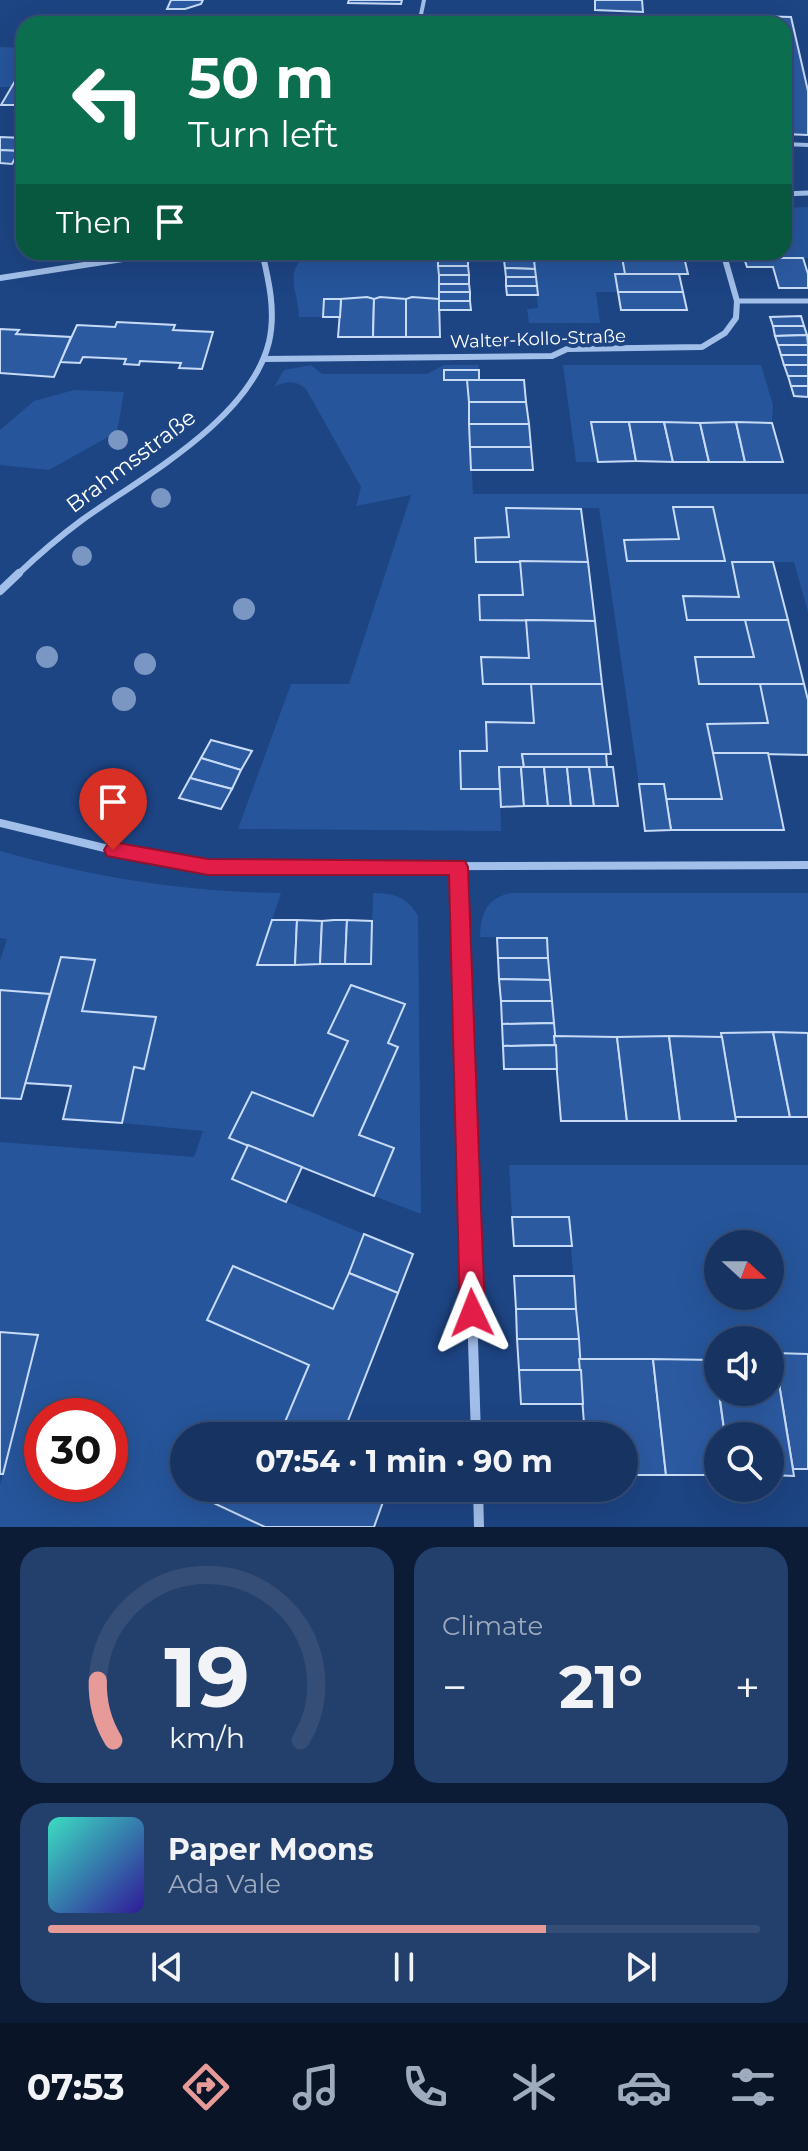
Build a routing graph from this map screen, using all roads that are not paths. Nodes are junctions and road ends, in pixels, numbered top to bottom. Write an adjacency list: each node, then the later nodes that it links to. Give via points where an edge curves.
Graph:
1 (116, 260): 4 (street)
2 (263, 260): 7 (street, Brahmsstraße, via 273,322)
3 (725, 260): 5 (street)
4 (0, 278)
5 (737, 301): 6 (lane); 7 (street, Walter-Kollo-Straße, via 736,318 725,333 702,347 567,349 552,356)
6 (808, 301)
7 (264, 359): 8 (street, Brahmsstraße, via 243,391 190,444 76,524)
8 (0, 591)
9 (0, 823): 11 (street, via 208,867)
10 (808, 865): 11 (street)
11 (458, 867): 12 (street)
12 (476, 1422)
13 (478, 1502): 14 (street)
14 (479, 1527)

